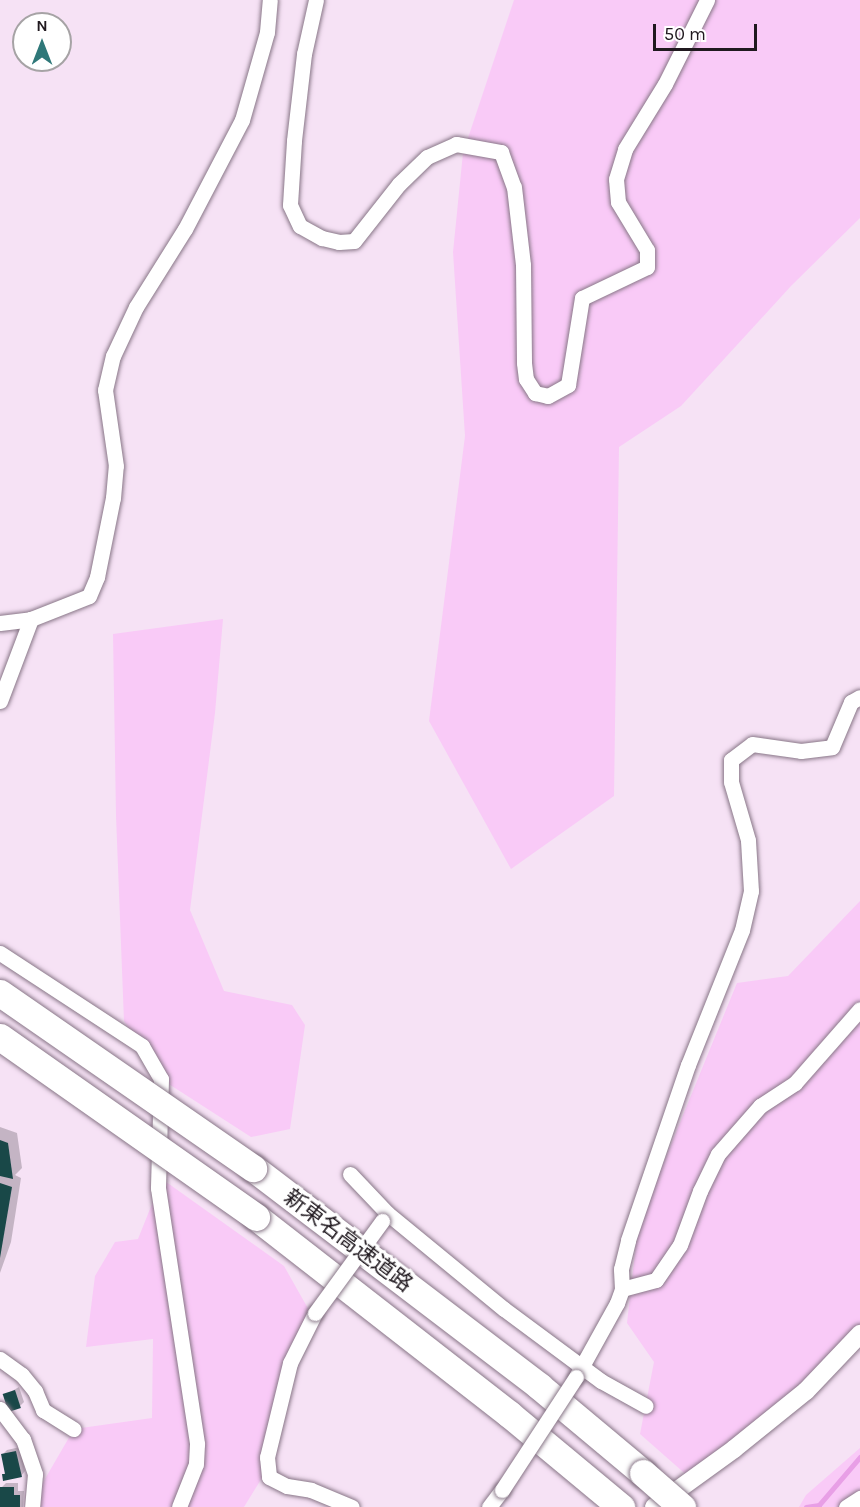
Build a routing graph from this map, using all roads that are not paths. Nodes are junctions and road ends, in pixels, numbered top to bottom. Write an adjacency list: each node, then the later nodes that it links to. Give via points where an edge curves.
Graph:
1 (270, 0): 4 (street, via 267,32 242,120 185,229 136,307 113,356 105,390 116,466 97,577 89,596)
2 (316, 0): 3 (street, via 304,54 294,141 290,205 300,226 322,238 354,241 399,184 427,157 456,144 501,152 514,187 523,264 526,379 535,393 548,396 568,385 582,298 647,267 647,250 618,202 616,179 625,149 665,84)
3 (707, 0)
4 (31, 619): 5 (street); 7 (street)
5 (0, 623)
6 (860, 697): 14 (street, via 851,702 832,747 801,751 752,744 731,760 731,782 748,840 751,891 742,930 688,1065 628,1240 621,1269)
7 (0, 701)
8 (0, 953): 24 (street, via 142,1046 161,1079 158,1188 197,1444 196,1464)
9 (0, 993): 28 (highway, 新東名高速道路, bridge, via 253,1168 539,1386)
10 (860, 1009): 14 (street, via 795,1083 760,1106 718,1154 680,1245 656,1280)
11 (0, 1037): 22 (highway, 新東名高速道路, bridge, via 256,1217)
12 (350, 1174): 13 (street)
13 (385, 1217): 17 (street); 25 (street, bridge, via 315,1313 290,1364 267,1457 269,1477)
14 (622, 1288): 17 (street)
15 (860, 1334): 27 (street, via 806,1391)
16 (0, 1359): 20 (street, via 22,1376 43,1410)
17 (579, 1372): 18 (street); 26 (street, bridge)
18 (645, 1406)
19 (0, 1408): 23 (street, via 23,1439 35,1474)
20 (74, 1429)
21 (860, 1498): 29 (street)
22 (618, 1504)
23 (32, 1507)
24 (179, 1507)
25 (352, 1507)
26 (489, 1507)
27 (654, 1507)
28 (682, 1507)
29 (846, 1507)

